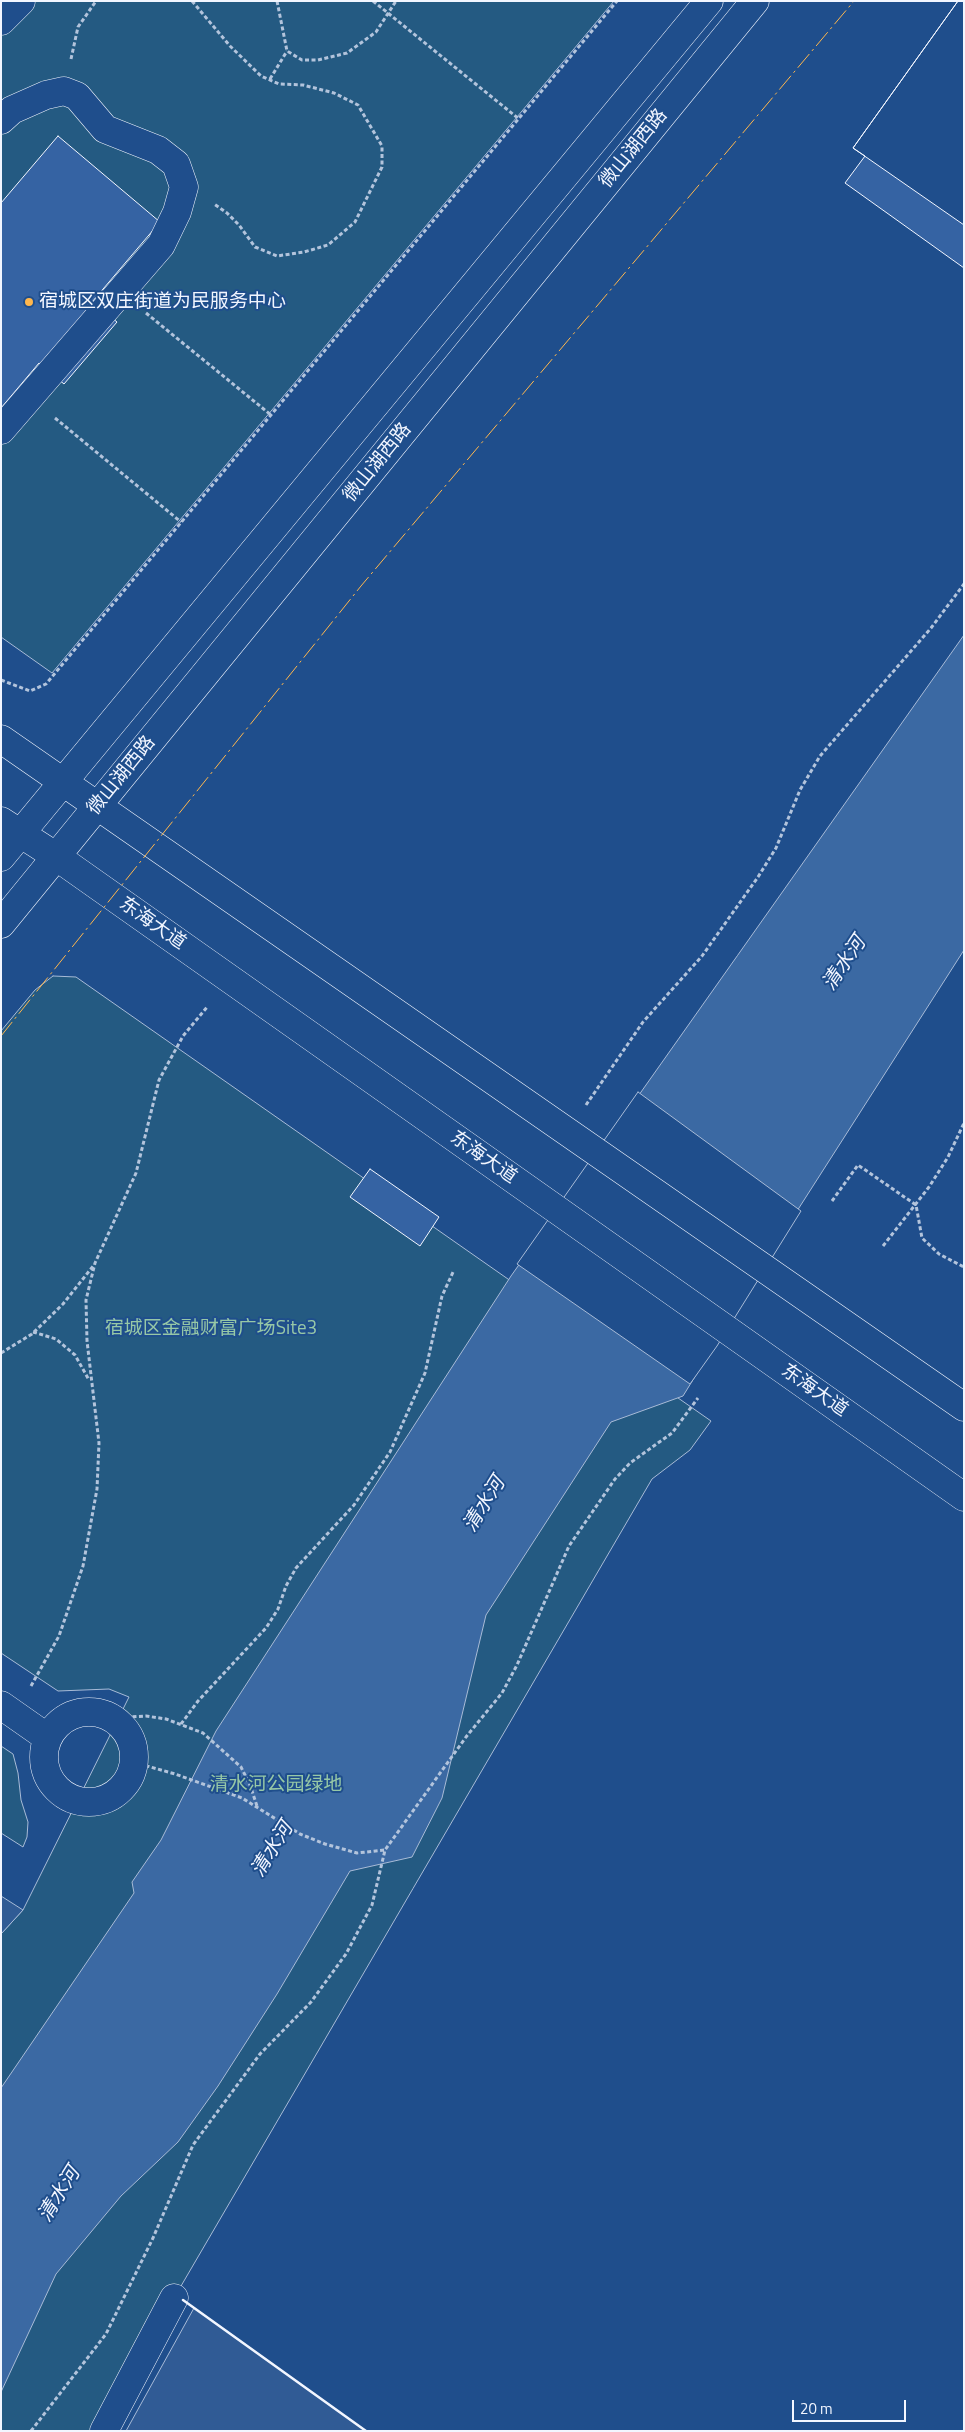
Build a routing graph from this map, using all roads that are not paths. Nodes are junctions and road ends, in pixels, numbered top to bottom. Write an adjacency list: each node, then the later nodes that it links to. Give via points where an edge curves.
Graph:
1 (22, 1): 4 (street)
2 (709, 1): 8 (street, 微山湖西路)
3 (754, 1): 9 (street, 微山湖西路)
4 (1, 20)
5 (1, 120): 6 (street, via 12,110 64,91 77,96 105,129 158,150 176,164 184,187 178,212 161,246)
6 (1, 430)
7 (1, 739): 8 (street)
8 (62, 782): 9 (street); 10 (street, 微山湖西路)
9 (96, 807): 12 (street, 微山湖西路); 14 (street)
10 (11, 827): 11 (street, 微山湖西路); 12 (street, 东海大道)
11 (1, 857)
12 (57, 857): 13 (street, 微山湖西路); 15 (street, 东海大道)
13 (1, 924)
14 (964, 1407)
15 (964, 1497)
16 (8, 1710): 17 (street)
17 (48, 1738): 17 (street, via 57,1725 70,1716 99,1712 125,1728 132,1742 132,1772 114,1795 86,1802 72,1798 60,1791 50,1779 45,1759)
18 (174, 2298): 19 (street)
19 (104, 2431)

